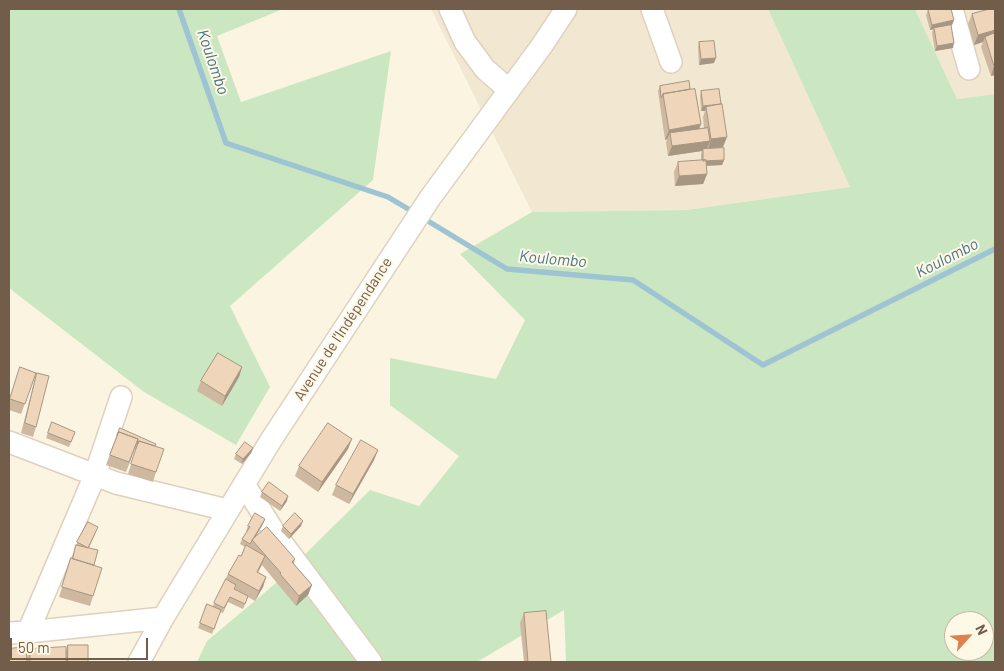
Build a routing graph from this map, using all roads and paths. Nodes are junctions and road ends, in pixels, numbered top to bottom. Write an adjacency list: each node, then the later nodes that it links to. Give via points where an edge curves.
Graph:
1 (450, 9): 7 (street, via 465,42 485,69)
2 (566, 9): 7 (street, Avenue de l'Indépendance)
3 (652, 9): 5 (street)
4 (952, 9): 6 (street)
5 (671, 62)
6 (969, 69)
7 (509, 90): 11 (street, Avenue de l'Indépendance, via 430,198)
8 (121, 397): 10 (street)
9 (9, 442): 10 (street)
10 (95, 475): 12 (street); 14 (street)
11 (244, 484): 12 (street, Avenue de l'Indépendance); 16 (street, via 276,535)
12 (227, 510): 13 (street, Avenue de l'Indépendance)
13 (163, 618): 14 (street); 15 (street, Avenue de l'Indépendance)
14 (19, 632)
15 (139, 662)
16 (371, 662)

